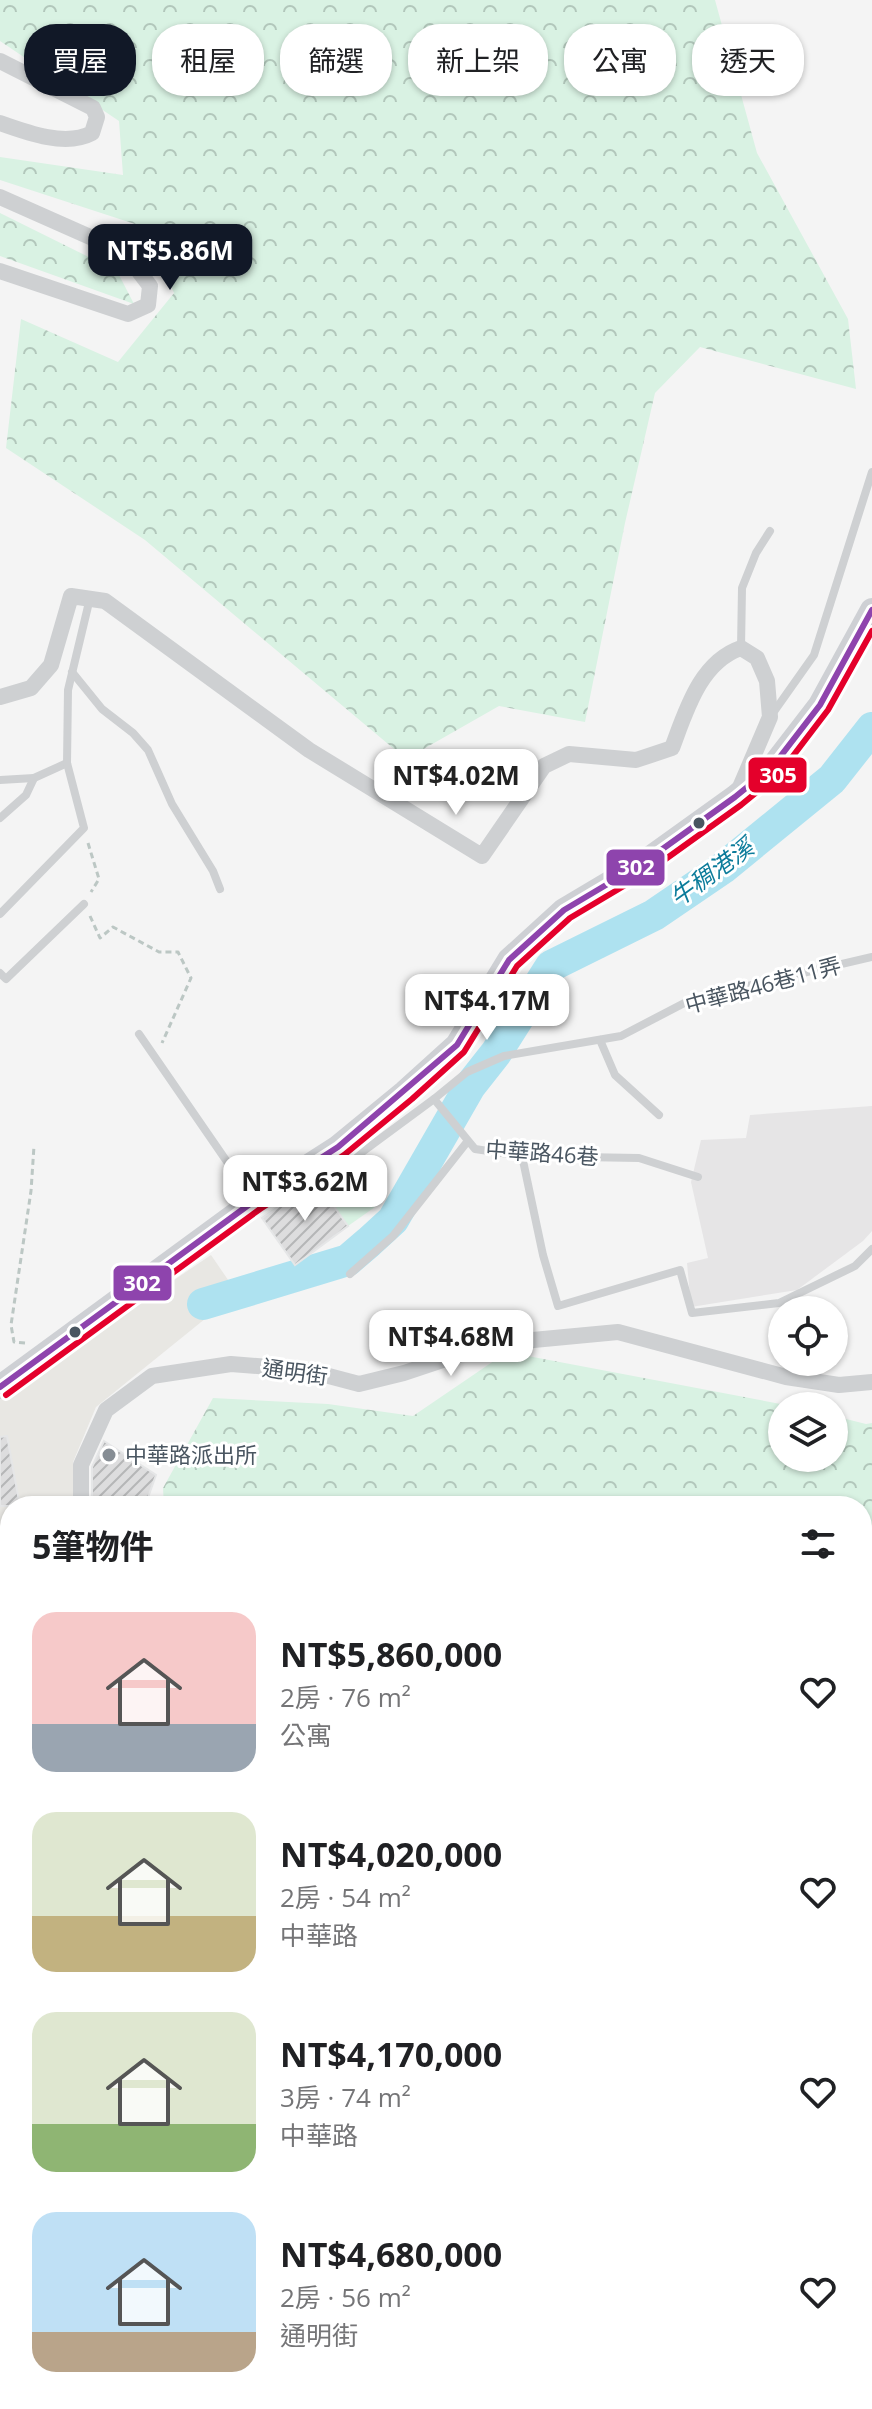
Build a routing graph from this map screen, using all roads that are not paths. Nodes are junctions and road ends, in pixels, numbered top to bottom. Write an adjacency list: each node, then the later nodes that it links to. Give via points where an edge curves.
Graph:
1 (0, 61): 2 (street, via 93,108 97,117 92,133 78,140)
2 (0, 123)
3 (0, 197): 4 (street, via 124,252 150,286 148,305 128,314)
4 (0, 271)
5 (872, 472): 12 (lane, via 814,655)
6 (770, 531): 9 (lane, via 742,588)
7 (90, 597): 9 (street, via 105,601 309,750 482,856 544,766 569,754 636,760 672,748 706,674); 10 (lane); 11 (street, via 71,596 51,665 31,688)
8 (872, 610): 16 (street, via 820,705 773,766)
9 (741, 648): 12 (street, via 757,658 767,681)
10 (72, 672): 13 (lane); 18 (lane, via 102,709 148,750)
11 (0, 697)
12 (770, 717): 16 (street)
13 (67, 763): 14 (lane); 20 (lane, via 84,828)
14 (34, 778): 15 (lane); 17 (lane, via 26,795)
15 (0, 780)
16 (735, 797): 28 (street, via 643,863 564,910 509,960 457,1045)
17 (0, 818)
18 (220, 889)
19 (84, 904): 22 (lane, via 6,979)
20 (0, 914)
21 (872, 957): 24 (lane, 中華路46巷11弄, via 692,999 621,1036)
22 (0, 973)
23 (139, 1034): 31 (lane)
24 (600, 1040): 25 (lane, 中華路46巷11弄, via 504,1056 467,1072); 26 (lane, via 615,1075)
25 (437, 1102): 27 (lane, 中華路46巷); 28 (lane, via 350,1161)
26 (659, 1115)
27 (465, 1139): 29 (lane, 中華路46巷, via 475,1149); 33 (lane, via 393,1236)
28 (338, 1147): 31 (street)
29 (522, 1156): 30 (lane, 中華路46巷, via 639,1158); 32 (lane, via 558,1306 680,1270 692,1313 779,1303 855,1266)
30 (698, 1177)
31 (254, 1201): 35 (street)
32 (872, 1249)
33 (350, 1274)
34 (872, 1382): 36 (street, 通明街, via 839,1385 786,1377 618,1332 491,1344 359,1384 306,1370 231,1364 152,1376 106,1410 81,1465)
35 (0, 1387)
36 (81, 1496)

